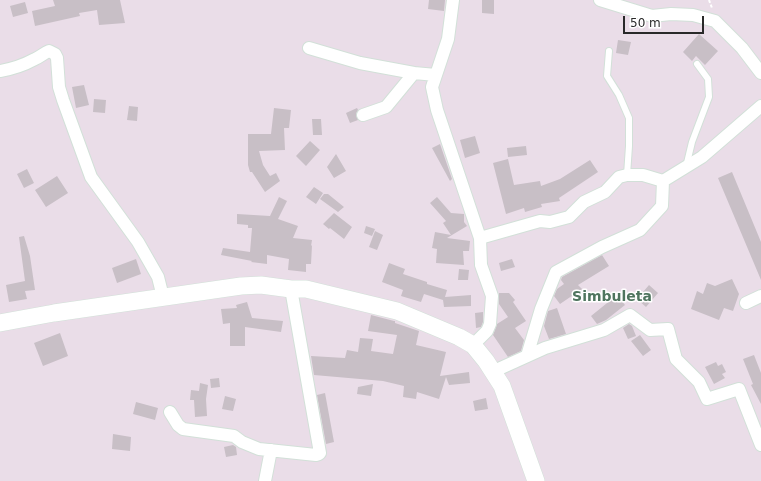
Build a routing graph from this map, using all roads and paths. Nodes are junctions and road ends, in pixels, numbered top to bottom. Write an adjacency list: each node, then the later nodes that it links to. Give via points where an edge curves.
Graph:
1 (453, 0): 10 (street, via 448,39)
2 (600, 0): 3 (street)
3 (615, 2): 9 (street, via 652,16 694,15 716,21)
4 (309, 48): 8 (street)
5 (609, 51): 14 (lane, via 607,76 629,118)
6 (698, 64): 13 (lane, via 708,79 709,97)
7 (0, 71): 19 (street, via 19,66 45,53 55,54 59,87 91,177 138,242 158,277)
8 (414, 73): 10 (street); 12 (street, via 386,107)
9 (761, 73)
10 (436, 75): 16 (street, via 432,87 437,110)
11 (761, 106): 13 (street, via 702,157)
12 (363, 115)
13 (685, 168): 15 (street)
14 (627, 175): 15 (street, via 643,175); 16 (street, via 619,177 604,192 584,202 569,217 550,222 540,221)
15 (664, 181): 23 (street, via 662,206 640,230 556,272 541,309)
16 (480, 238): 22 (street, via 481,265 492,296 490,324 487,331)
17 (291, 289): 19 (street, via 261,285 241,286); 22 (street, via 313,290 397,311); 27 (street, via 320,452 316,455)
18 (761, 296): 20 (street)
19 (163, 297): 21 (street)
20 (746, 303)
21 (0, 323)
22 (473, 345): 24 (street)
23 (527, 356): 24 (street); 26 (street, via 604,330 630,315 650,330 668,330 676,359 698,382 706,399 739,389)
24 (492, 372): 29 (street, via 502,386)
25 (170, 412): 27 (street, via 183,429 234,436 253,447)
26 (761, 445)
27 (271, 450): 28 (street)
28 (265, 481)
29 (536, 481)

